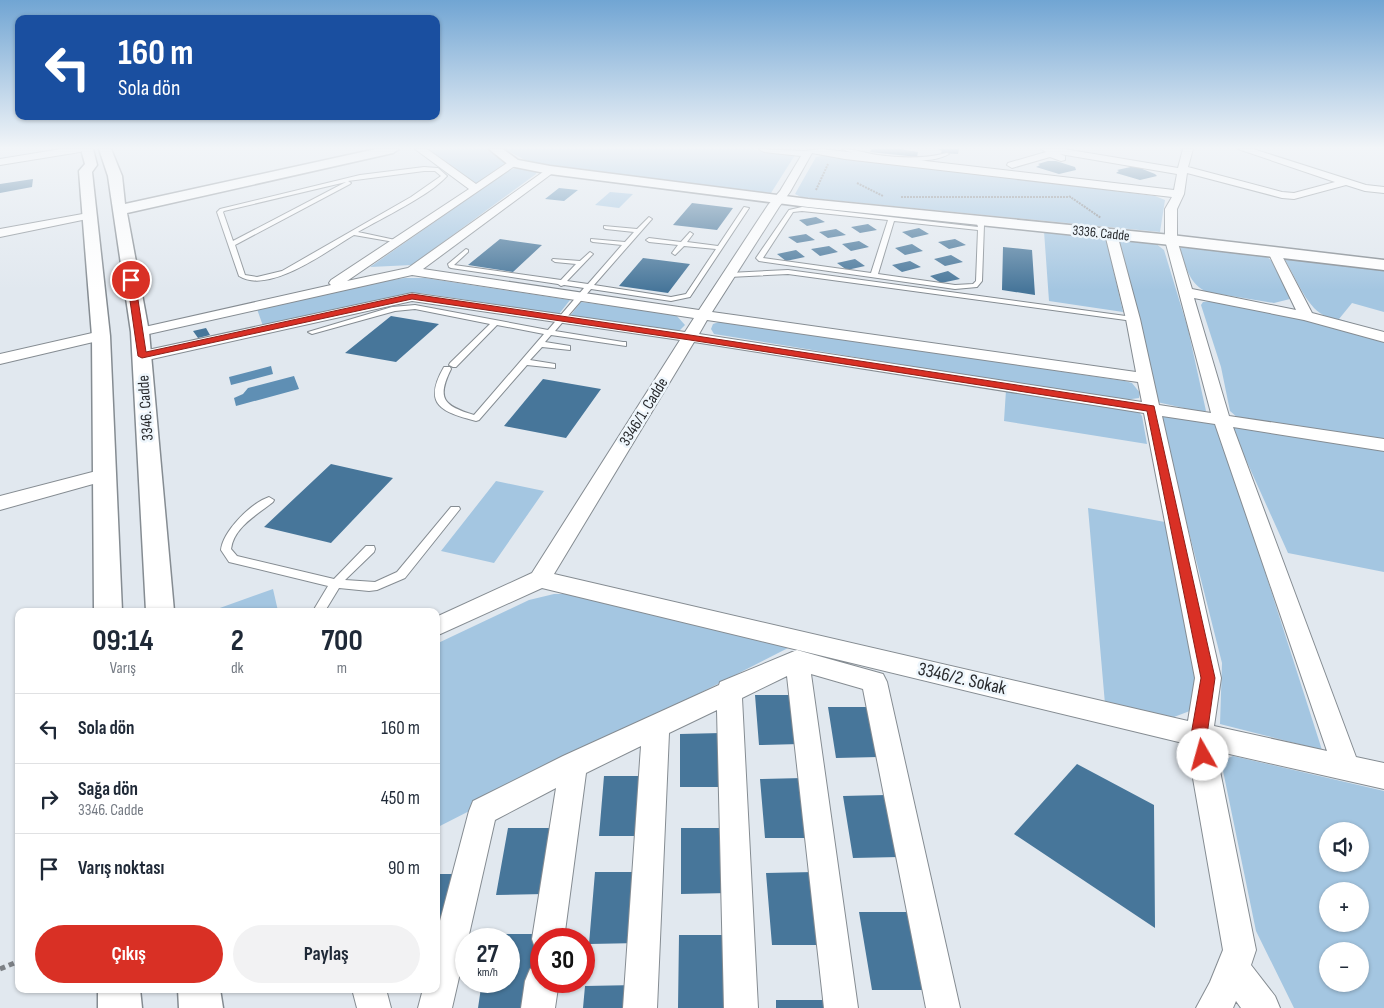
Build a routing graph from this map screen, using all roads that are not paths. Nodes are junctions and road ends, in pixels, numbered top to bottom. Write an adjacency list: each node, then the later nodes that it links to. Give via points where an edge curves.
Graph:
1 (87, 196): 14 (street)
2 (117, 196): 13 (street, 3346. Cadde)
3 (181, 196): 13 (street)
4 (280, 196): 28 (lane, via 222,210)
5 (324, 196): 28 (lane)
6 (416, 196): 21 (lane)
7 (466, 196): 27 (street)
8 (514, 196): 39 (street)
9 (764, 196): 11 (street, 3336. Cadde)
10 (1178, 196): 26 (street, via 1172,209)
11 (780, 198): 17 (street, 3336. Cadde); 40 (street, 3346/1. Cadde)
12 (746, 208): 31 (lane)
13 (118, 210): 51 (street, 3346. Cadde)
14 (88, 216): 20 (street); 54 (street)
15 (892, 218): 17 (lane); 41 (lane); 41 (lane, via 802,209 791,211 758,258)
16 (650, 219): 19 (lane)
17 (980, 224): 23 (street, 3336. Cadde); 41 (lane, via 979,281 975,286 955,287)
18 (606, 227): 19 (lane)
19 (639, 231): 24 (lane)
20 (0, 233)
21 (352, 233): 27 (lane); 28 (lane, via 284,273 257,280 242,276)
22 (690, 234): 30 (lane)
23 (1111, 234): 26 (street, 3336. Cadde); 49 (street)
24 (633, 237): 29 (lane); 30 (lane)
25 (593, 240): 29 (lane)
26 (1171, 240): 33 (street, 3336. Cadde); 45 (street)
27 (398, 242): 43 (street)
28 (232, 244)
29 (627, 244): 44 (lane)
30 (682, 244): 31 (lane); 34 (lane)
31 (719, 248): 44 (lane, via 684,298)
32 (466, 251): 42 (lane, via 451,266)
33 (1274, 252): 38 (street, 3336. Cadde); 47 (street)
34 (675, 253)
35 (590, 254): 37 (lane)
36 (554, 260): 37 (lane)
37 (581, 263): 42 (lane)
38 (1384, 265)
39 (412, 271): 43 (street); 44 (street)
40 (728, 275): 46 (street, 3346/1. Cadde); 49 (lane, via 788,272)
41 (874, 276)
42 (561, 284): 44 (lane)
43 (328, 289): 51 (street)
44 (583, 292): 46 (street); 48 (lane)
45 (1187, 292): 47 (street); 66 (street)
46 (703, 315): 55 (street, 3346/1. Cadde); 64 (street)
47 (1306, 316): 56 (street)
48 (562, 319): 53 (lane); 55 (street); 60 (street, via 412,297)
49 (1133, 319): 64 (street)
50 (496, 322): 52 (lane, via 410,307); 53 (lane); 62 (lane, via 450,367 437,388 439,399 452,412 476,418)
51 (140, 332): 60 (street, 3346. Cadde)
52 (312, 332)
53 (551, 333): 57 (lane); 58 (lane)
54 (101, 336): 61 (street); 68 (street)
55 (690, 337): 65 (street); 73 (street, 3346/1. Cadde)
56 (1384, 337)
57 (540, 344): 59 (lane); 62 (lane)
58 (623, 344)
59 (566, 348)
60 (142, 356): 76 (street, 3346. Cadde)
61 (0, 359)
62 (525, 362): 63 (lane)
63 (552, 366)
64 (1145, 378): 65 (street)
65 (1151, 408): 66 (street); 82 (street, via 1208,678)
66 (1222, 420): 67 (street); 84 (street)
67 (1384, 445)
68 (104, 475): 70 (street); 75 (street)
69 (269, 500): 74 (lane, via 228,537 229,555 233,559)
70 (0, 503)
71 (454, 509): 74 (lane, via 394,580 369,587)
72 (370, 549): 74 (lane)
73 (540, 579): 78 (street); 82 (street, 3346/2. Sokak)
74 (335, 583): 77 (lane)
75 (108, 608)
76 (160, 608)
77 (320, 608)
78 (440, 625)
79 (796, 660): 80 (street); 101 (street); 102 (street, via 874,682)
80 (729, 690): 81 (street); 100 (street)
81 (656, 725): 83 (street); 99 (street)
82 (1199, 735): 84 (street, 3346/2. Sokak); 87 (street, via 1240,950)
83 (573, 765): 86 (street); 88 (street, via 483,811)
84 (1346, 767): 85 (street, 3346/2. Sokak)
85 (1384, 776)
86 (550, 928)
87 (1232, 968): 103 (street); 104 (street)
88 (440, 987)
89 (119, 993): 94 (street)
90 (199, 993): 95 (street)
91 (371, 993): 96 (street)
92 (439, 993): 97 (street)
93 (540, 993): 98 (street)
94 (120, 1008)
95 (201, 1008)
96 (374, 1008)
97 (435, 1008)
98 (538, 1008)
99 (640, 1008)
100 (741, 1008)
101 (841, 1008)
102 (942, 1008)
103 (1213, 1008)
104 (1263, 1008)

